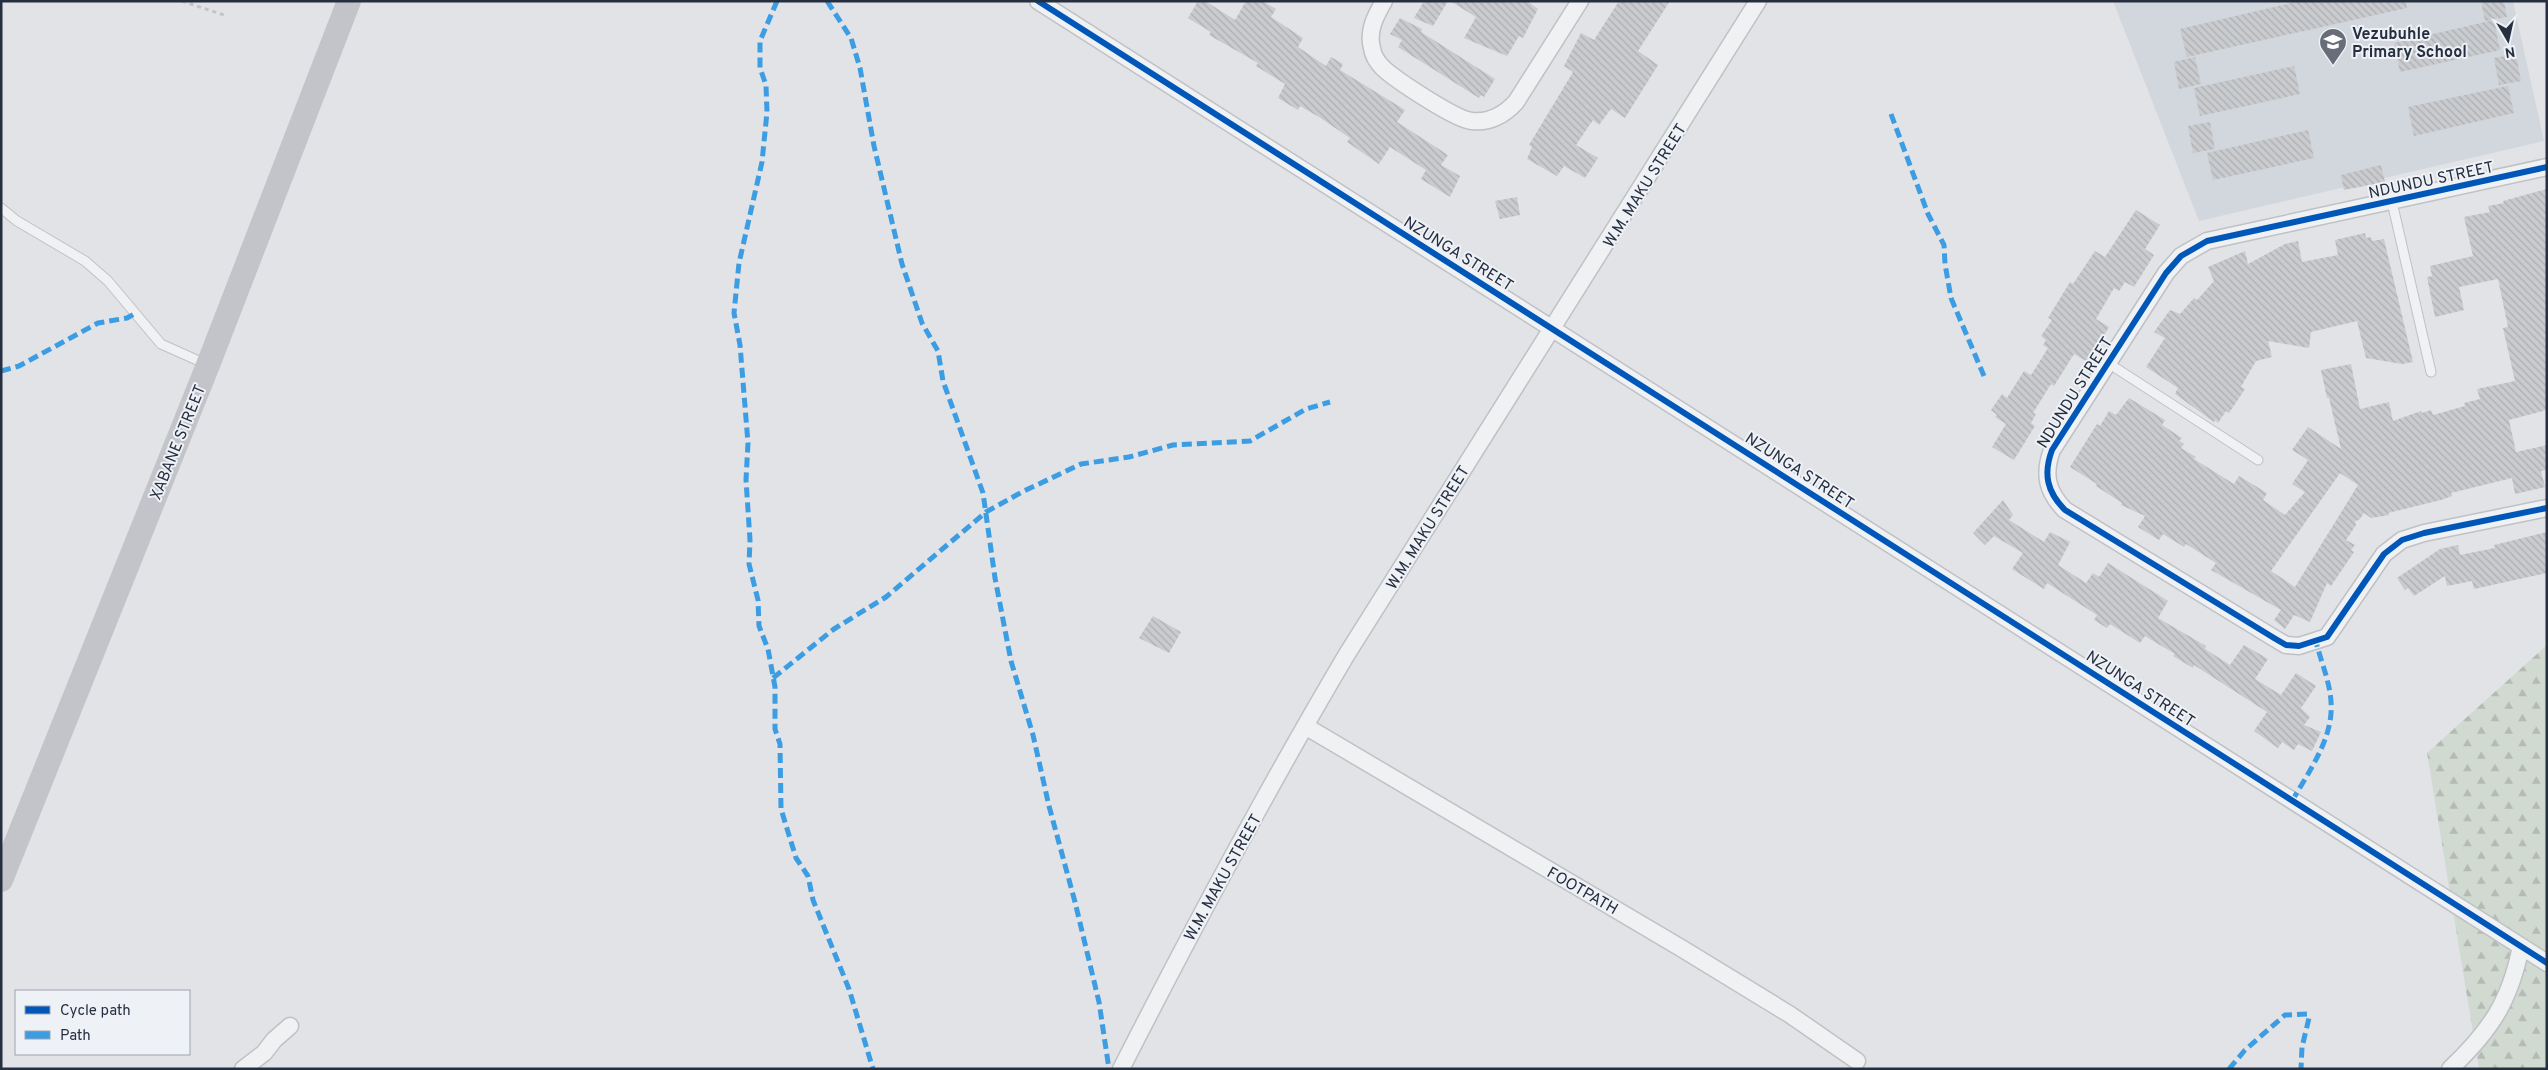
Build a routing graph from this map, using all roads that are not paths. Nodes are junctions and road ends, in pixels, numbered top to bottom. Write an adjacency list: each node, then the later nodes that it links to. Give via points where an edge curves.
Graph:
1 (349, 1): 11 (street, XABANE STREET)
2 (1038, 1): 9 (street, NZUNGA STREET)
3 (1384, 1): 4 (street, via 1370,36 1371,48 1382,67 1457,117 1482,122 1507,112 1516,102)
4 (1580, 1)
5 (1758, 1): 9 (street, W.M. MAKU STREET)
6 (2547, 167): 7 (street, NDUNDU STREET)
7 (2392, 202): 10 (street, NDUNDU STREET, via 2207,241 2181,256 2166,273); 12 (lane)
8 (1, 208): 11 (lane, via 16,221 85,261 108,281 161,344)
9 (1553, 329): 15 (street, W.M. MAKU STREET, via 1347,654); 17 (street, NZUNGA STREET)
10 (2108, 363): 13 (lane); 14 (street, NDUNDU STREET, via 2052,450 2046,474 2054,499 2065,510 2286,645 2299,646 2327,637 2384,554 2402,540)
11 (208, 365): 16 (street, XABANE STREET)
12 (2431, 372)
13 (2258, 460)
14 (2547, 508)
15 (1305, 726): 20 (street, FOOTPATH, via 1681,948 1790,1014); 22 (street, W.M. MAKU STREET, via 1173,966)
16 (1, 880)
17 (2521, 946): 18 (street, NZUNGA STREET); 23 (street, via 2517,968 2503,1004 2486,1032)
18 (2547, 963)
19 (290, 1026): 21 (street)
20 (1857, 1060)
21 (243, 1069)
22 (1121, 1069)
23 (2450, 1069)

